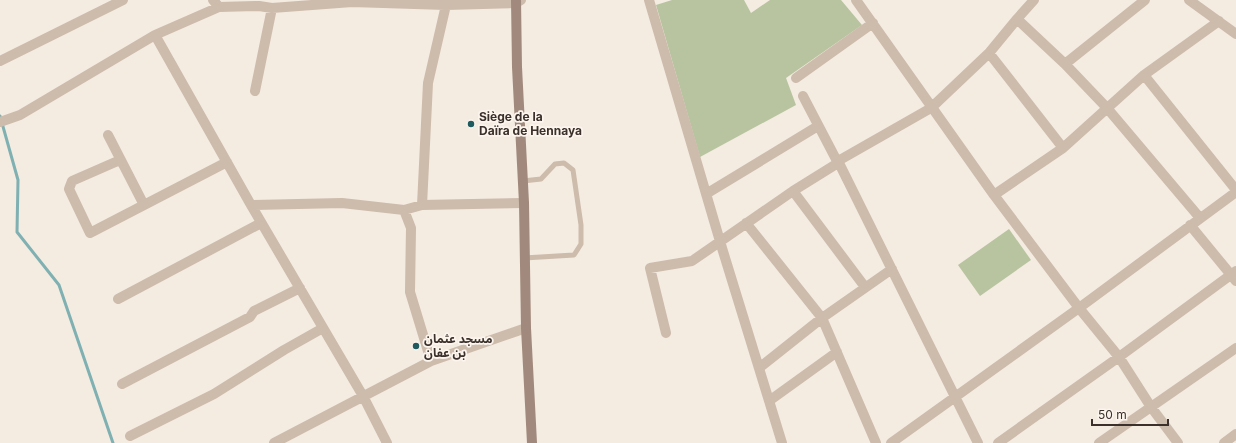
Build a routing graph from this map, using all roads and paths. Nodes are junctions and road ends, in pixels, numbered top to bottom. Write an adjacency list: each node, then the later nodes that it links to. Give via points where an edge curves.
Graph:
1 (123, 0): 18 (street)
2 (649, 0): 36 (street)
3 (856, 0): 14 (street)
4 (1034, 0): 12 (street)
5 (1145, 0): 19 (street)
6 (1189, 0): 13 (street)
7 (518, 1): 10 (street); 33 (main road, via 517,67)
8 (216, 3): 9 (street); 16 (street)
9 (259, 3): 11 (street)
10 (446, 5): 11 (street, via 352,2); 40 (street, via 428,83)
11 (272, 8): 22 (street)
12 (1017, 19): 17 (street); 19 (street)
13 (1219, 21): 15 (street); 20 (street)
14 (873, 23): 21 (street); 24 (street)
15 (1236, 34)
16 (155, 35): 26 (street, via 20,115); 31 (street)
17 (989, 53): 24 (street); 29 (street)
18 (0, 61)
19 (1065, 64): 25 (street)
20 (1144, 75): 25 (street); 35 (street)
21 (796, 78)
22 (255, 91)
23 (803, 96): 27 (street)
24 (931, 108): 32 (street); 37 (street)
25 (1107, 108): 29 (street); 43 (street)
26 (0, 122)
27 (818, 126): 32 (street); 36 (street)
28 (108, 135): 30 (street)
29 (1063, 148): 37 (street)
30 (120, 160): 41 (street); 41 (street, via 72,181 70,189 90,233)
31 (227, 162): 39 (street); 41 (street)
32 (838, 162): 34 (street); 49 (street)
33 (523, 181): 38 (main road); 48 (lane, via 541,179 555,164 564,163 573,170 581,225 581,244 574,255)
34 (793, 191): 45 (street); 52 (street)
35 (1236, 191): 43 (street)
36 (706, 194): 47 (street)
37 (994, 195): 54 (street)
38 (524, 203): 40 (street); 48 (main road)
39 (251, 205): 42 (street, via 342,203); 44 (street)
40 (422, 205): 42 (street)
41 (144, 206)
42 (404, 210): 62 (street, via 411,228 410,292)
43 (1200, 218): 46 (street)
44 (261, 223): 51 (street); 53 (street)
45 (746, 223): 47 (street); 55 (street)
46 (1190, 225): 50 (street); 54 (street)
47 (720, 240): 58 (street, via 692,261 650,268); 63 (street)
48 (524, 258): 57 (main road)
49 (892, 269): 52 (street); 66 (street)
50 (1234, 276): 61 (street)
51 (300, 288): 56 (street); 64 (street)
52 (865, 288): 55 (street)
53 (118, 299)
54 (1079, 308): 61 (street); 66 (street)
55 (822, 318): 60 (street); 63 (street)
56 (323, 328): 65 (street); 70 (street, via 214,394)
57 (526, 328): 62 (street); 74 (main road)
58 (666, 333)
59 (1236, 348): 68 (street)
60 (837, 352): 67 (street); 76 (street)
61 (1119, 357): 68 (street); 79 (street)
62 (431, 362): 65 (street)
63 (759, 368): 67 (street)
64 (122, 384)
65 (363, 396): 72 (street); 73 (street)
66 (956, 398): 77 (street); 78 (street)
67 (769, 401): 75 (street)
68 (1151, 407): 71 (street); 80 (street)
69 (1236, 434): 81 (street)
70 (130, 436)
71 (1174, 441)
72 (274, 443)
73 (387, 443)
74 (532, 443)
75 (782, 443)
76 (876, 443)
77 (891, 443)
78 (978, 443)
79 (998, 443)
80 (1099, 443)
81 (1224, 443)

